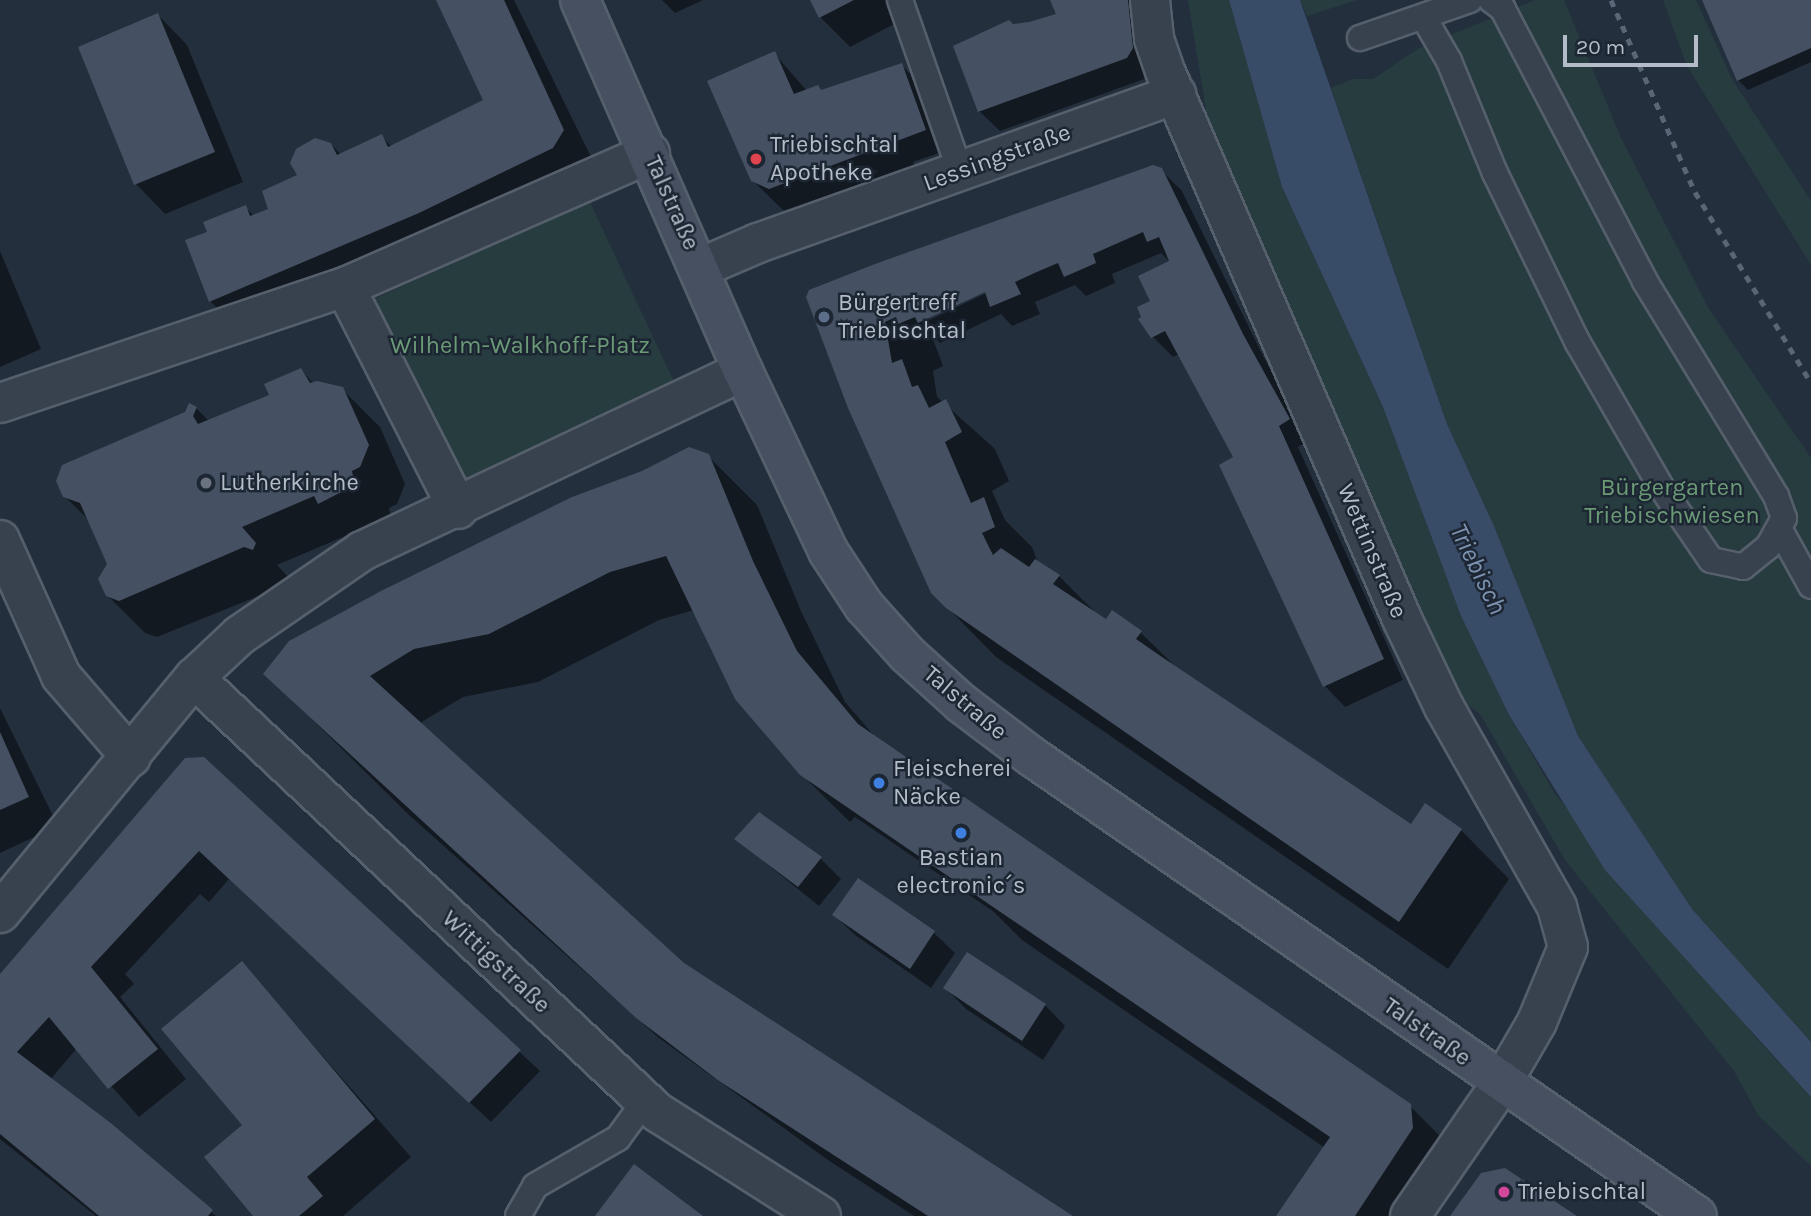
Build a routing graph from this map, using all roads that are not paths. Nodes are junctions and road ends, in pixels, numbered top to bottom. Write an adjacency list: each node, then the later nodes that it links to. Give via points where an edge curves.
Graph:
1 (580, 0): 9 (main road, Talstraße)
2 (900, 0): 10 (lane)
3 (1150, 0): 8 (street, Wettinstraße, via 1154,39)
4 (1470, 0): 6 (lane)
5 (1491, 0): 16 (lane, via 1503,9 1646,281 1776,496 1784,519)
6 (1424, 18): 7 (lane); 16 (lane, via 1449,61 1495,173 1578,343 1668,498 1711,560 1743,567 1768,547)
7 (1360, 38)
8 (1176, 94): 10 (street, Lessingstraße); 22 (street, Wettinstraße, via 1402,619 1444,707 1557,907 1568,947 1537,1022)
9 (650, 153): 11 (main road, Talstraße); 12 (street)
10 (960, 171): 11 (street, Lessingstraße)
11 (700, 268): 13 (main road, Talstraße)
12 (345, 287): 14 (street); 15 (street)
13 (743, 371): 15 (street); 22 (main road, Talstraße, via 828,551 864,607 907,654 1031,756)
14 (0, 403)
15 (458, 509): 19 (street, via 362,551 240,635)
16 (1779, 528): 18 (lane)
17 (0, 540): 20 (street, via 61,677)
18 (1811, 586)
19 (194, 678): 20 (street); 23 (street, Wittigstraße)
20 (131, 757): 21 (street)
21 (0, 913)
22 (1501, 1084): 26 (street, Wettinstraße); 27 (main road, Talstraße)
23 (645, 1101): 24 (lane, via 618,1138 535,1186); 25 (street, Wittigstraße)
24 (518, 1216)
25 (821, 1216)
26 (1410, 1216)
27 (1697, 1216)

